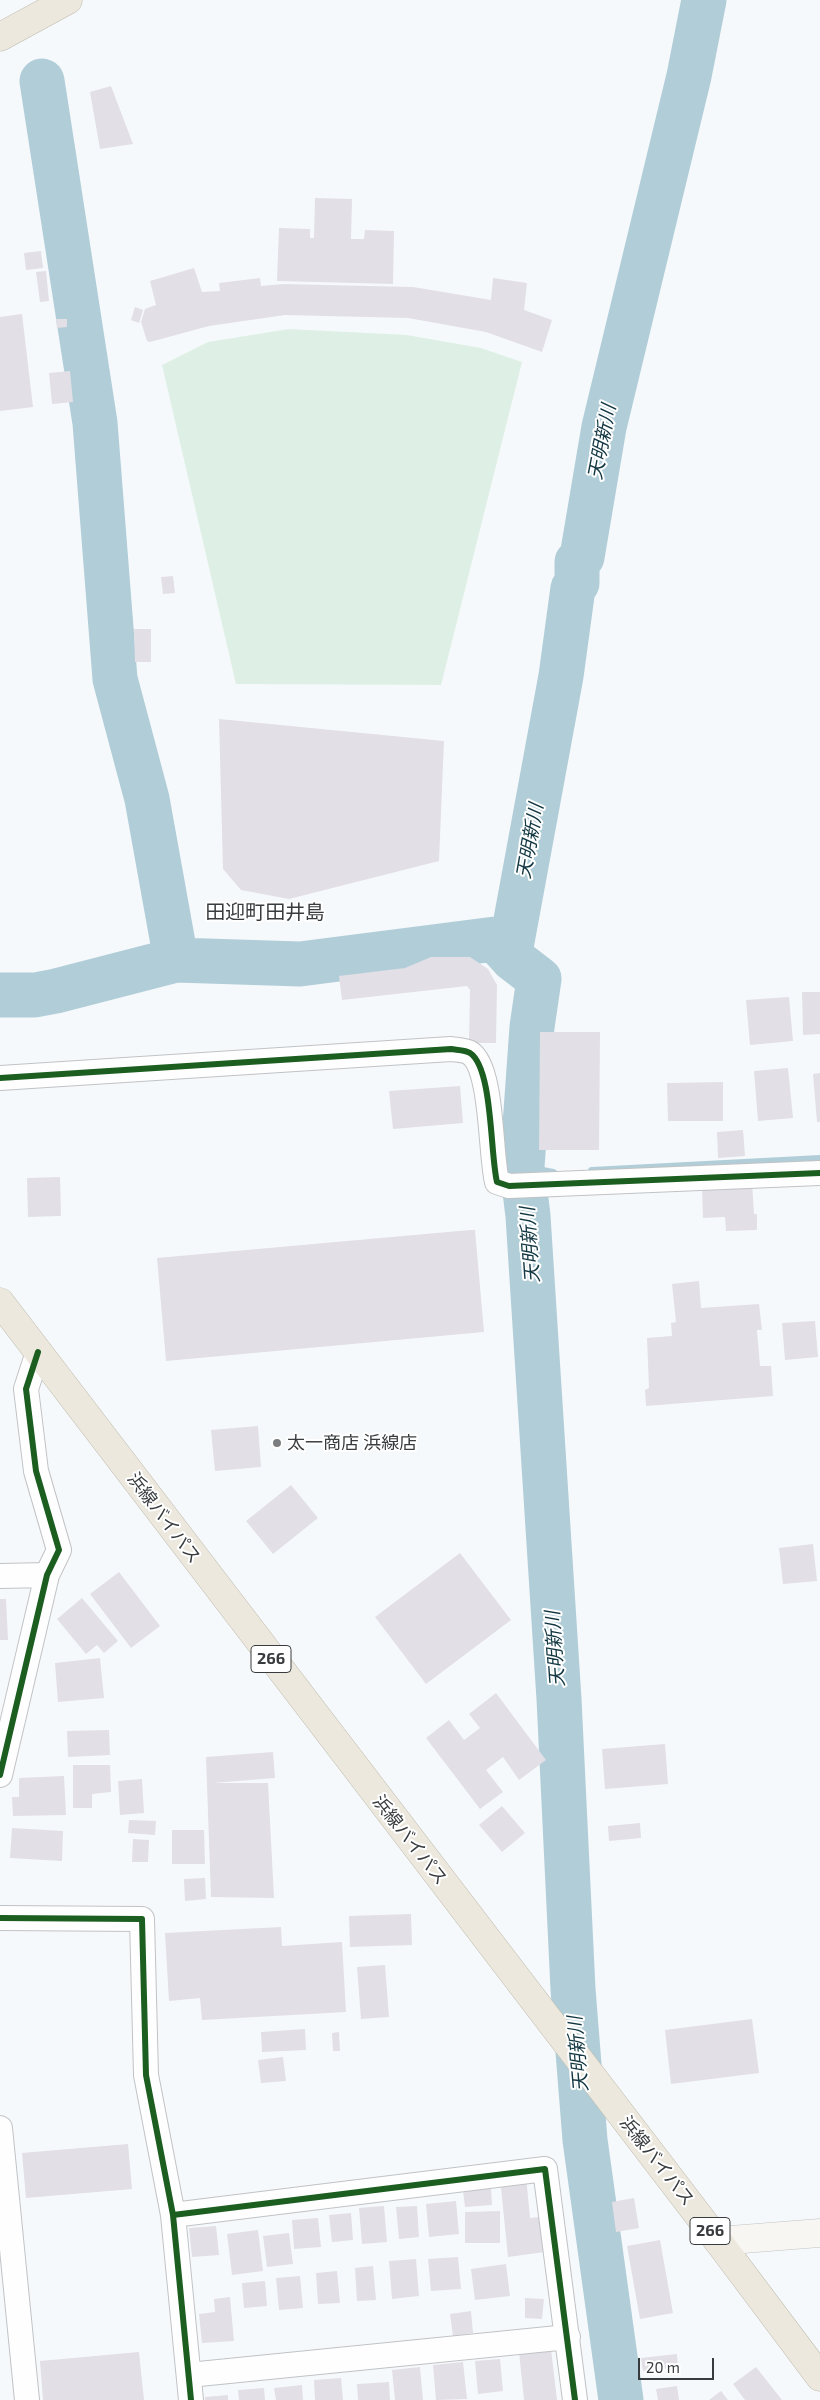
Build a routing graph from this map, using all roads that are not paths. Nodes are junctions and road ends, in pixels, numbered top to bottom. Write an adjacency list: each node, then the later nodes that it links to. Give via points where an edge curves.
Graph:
1 (68, 0): 2 (highway)
2 (0, 37)
3 (0, 1078): 4 (street, via 451,1049 470,1053 480,1065 487,1092 497,1182 509,1186 536,1186)
4 (820, 1173)
5 (0, 1302): 6 (highway, 浜線バイパス / 266)
6 (38, 1352): 7 (street, via 26,1389 36,1472 59,1550); 14 (highway, 浜線バイパス / 266)
7 (47, 1575): 8 (street); 9 (street)
8 (0, 1576)
9 (0, 1775)
10 (0, 1918): 12 (street, via 142,1919 146,2075)
11 (0, 2128): 18 (street)
12 (173, 2214): 15 (street, via 545,2169); 16 (street)
13 (820, 2233): 14 (main road)
14 (718, 2241): 17 (highway, 浜線バイパス / 266)
15 (568, 2337): 16 (street); 20 (street)
16 (189, 2376): 19 (street)
17 (820, 2377)
18 (27, 2400)
19 (191, 2400)
20 (575, 2400)

